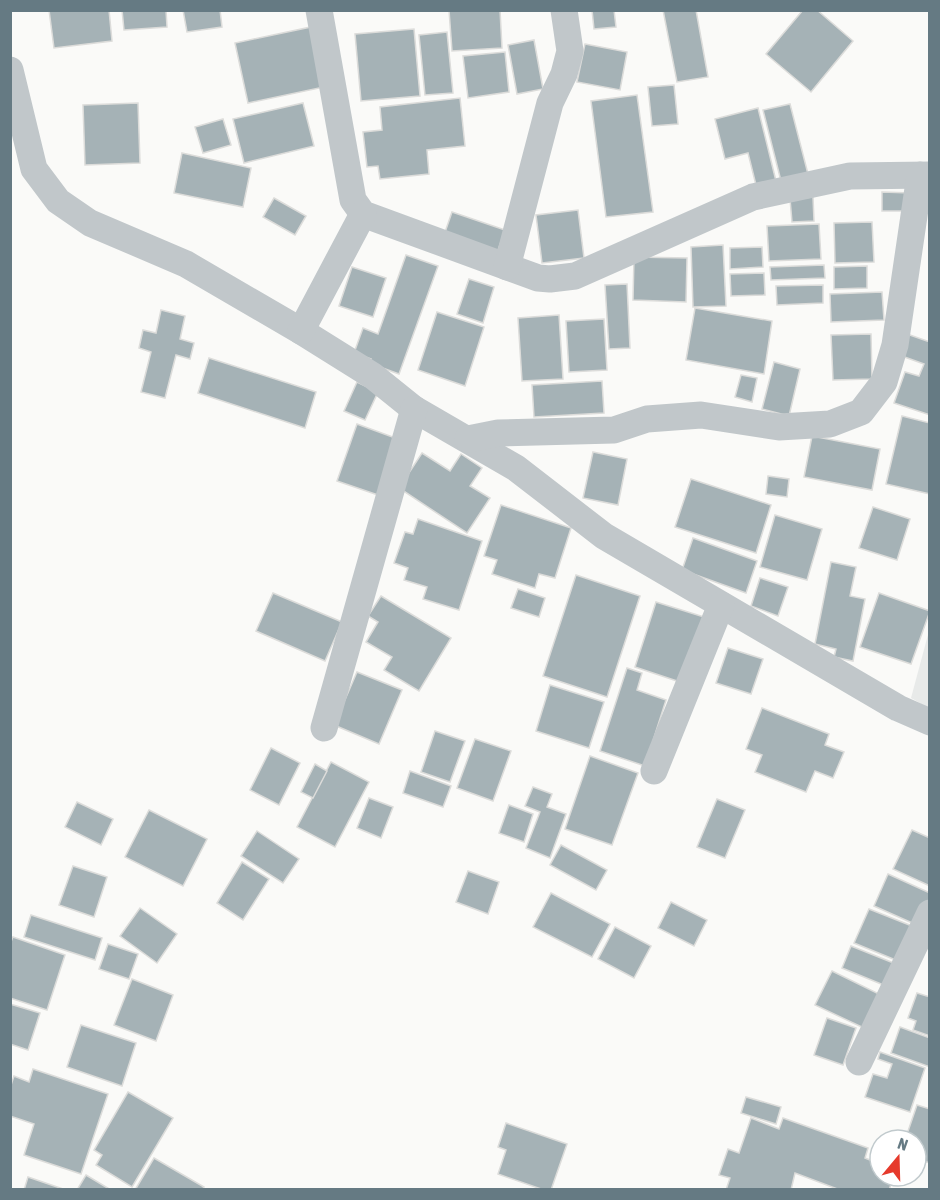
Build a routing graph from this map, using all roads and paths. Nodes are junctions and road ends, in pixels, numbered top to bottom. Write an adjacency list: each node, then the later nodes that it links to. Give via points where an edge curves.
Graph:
1 (319, 10): 5 (street, via 353,200)
2 (564, 10): 6 (street, via 570,51 550,103)
3 (10, 70): 7 (street, via 33,169 58,201 90,223 186,264)
4 (925, 175): 6 (street, via 850,176 753,197 575,276 538,278); 9 (street, via 894,345 884,382 861,412 830,424 779,427 701,415 647,419 614,430 498,433)
5 (363, 214): 6 (street); 7 (street)
6 (507, 267)
7 (301, 331): 8 (street, via 373,376)
8 (414, 409): 9 (street); 12 (street)
9 (468, 439): 10 (street, via 516,468 604,536)
10 (722, 605): 11 (street, via 898,708); 13 (street)
11 (930, 722)
12 (324, 728)
13 (654, 771)
14 (930, 913): 15 (street)
15 (860, 1062)

